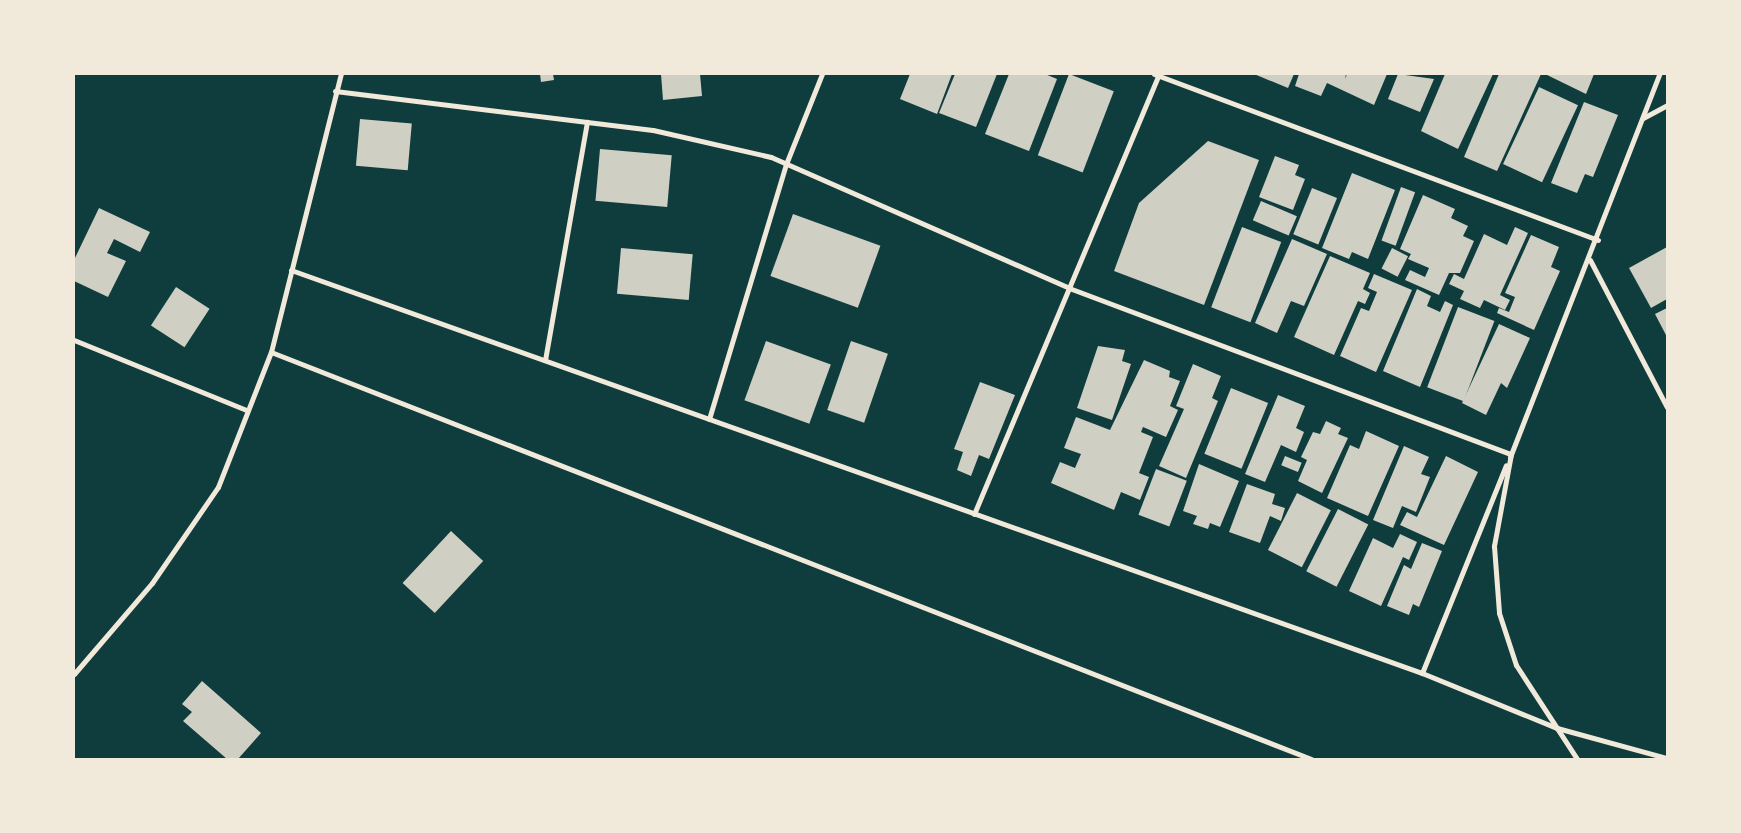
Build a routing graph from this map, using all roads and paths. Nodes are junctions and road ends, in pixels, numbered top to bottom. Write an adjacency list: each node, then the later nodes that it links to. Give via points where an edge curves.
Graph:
1 (341, 74): 5 (street)
2 (822, 74): 9 (street)
3 (1157, 74): 10 (street); 13 (street)
4 (1659, 74): 7 (street)
5 (335, 91): 8 (street); 12 (street)
6 (1667, 105): 7 (street)
7 (1643, 118): 10 (street)
8 (587, 122): 9 (street, via 653,130); 16 (street)
9 (786, 164): 13 (street); 19 (street)
10 (1598, 240): 11 (street)
11 (1590, 260): 17 (street); 20 (street)
12 (290, 270): 15 (street); 16 (street)
13 (1069, 288): 20 (street); 21 (street)
14 (74, 340): 18 (street)
15 (271, 352): 18 (street); 26 (street)
16 (545, 360): 19 (street)
17 (1667, 407)
18 (246, 410): 23 (street, via 218,487 188,535 152,583)
19 (709, 419): 21 (street)
20 (1511, 454): 22 (street); 24 (street, via 1494,546 1499,613 1516,665)
21 (974, 514): 22 (street)
22 (1422, 673): 24 (street)
23 (74, 674)
24 (1557, 728): 25 (street); 27 (street)
25 (1667, 758)
26 (1311, 759)
27 (1577, 759)

